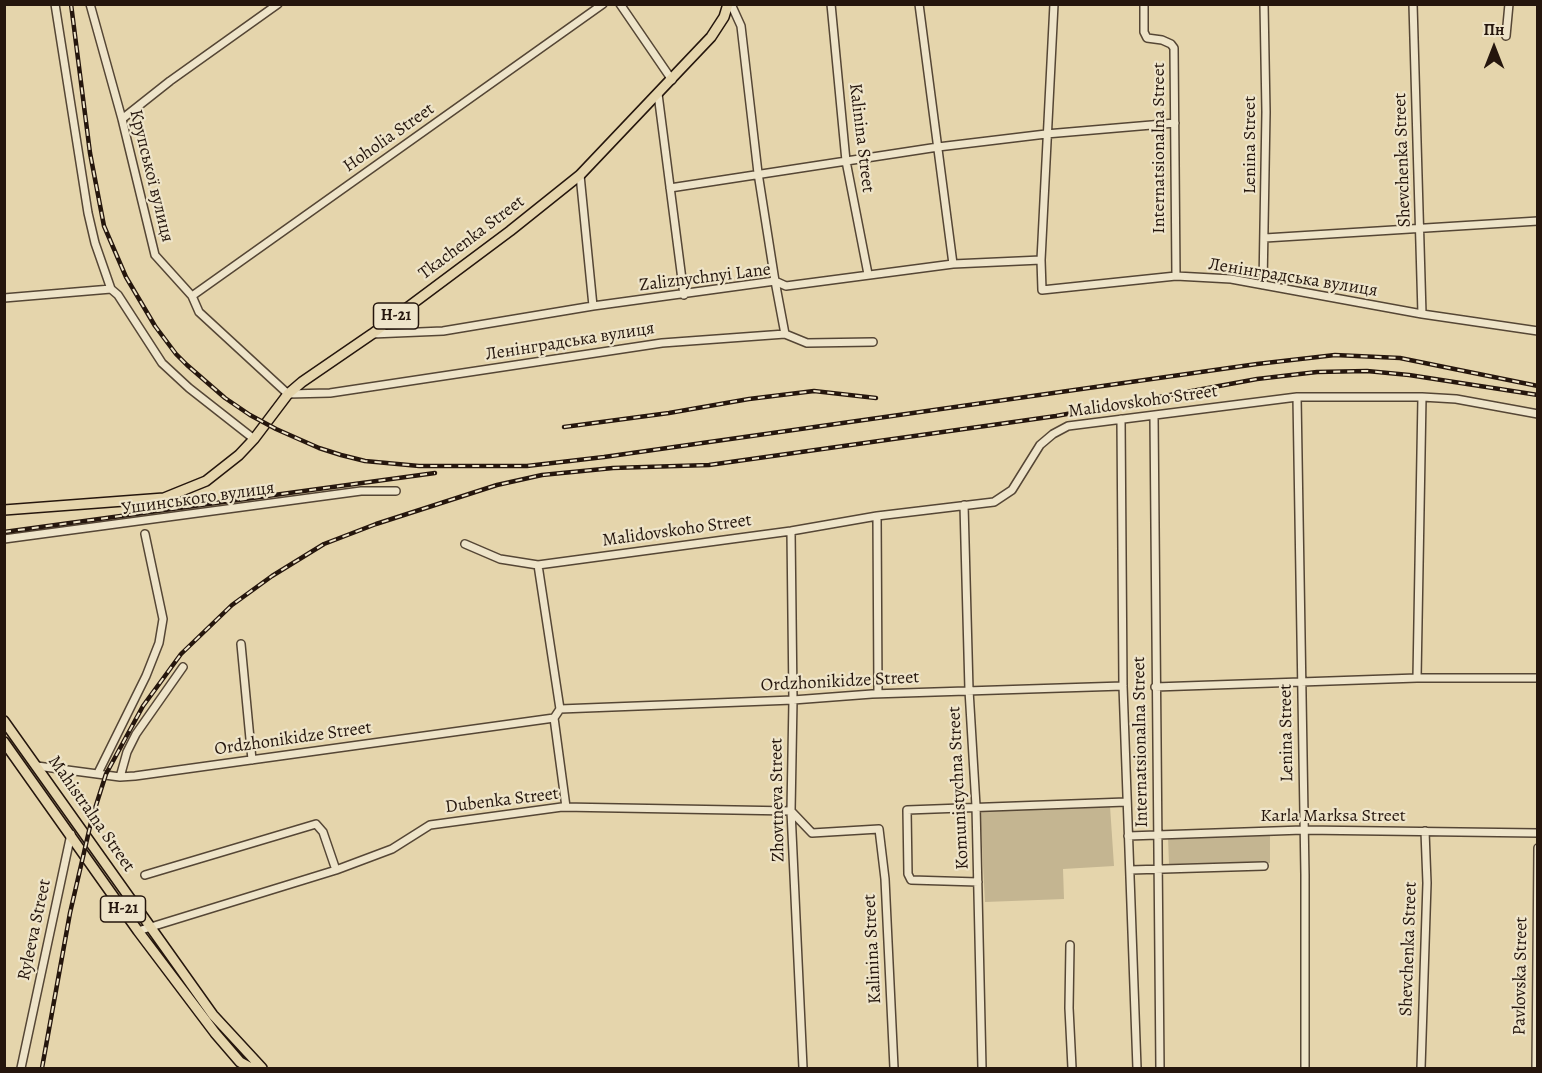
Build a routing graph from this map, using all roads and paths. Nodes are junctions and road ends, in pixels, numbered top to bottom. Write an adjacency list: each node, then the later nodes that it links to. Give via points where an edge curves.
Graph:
1 (55, 4): 34 (street, via 88,213)
2 (90, 4): 17 (street, Крупської вулиця)
3 (278, 4): 17 (street)
4 (603, 4): 36 (street, Hoholia Street)
5 (620, 4): 15 (street)
6 (729, 4): 15 (main road, Tkachenka Street / Н-21, via 711,37); 22 (street, via 741,26)
7 (831, 4): 21 (street, Kalinina Street)
8 (919, 4): 20 (street)
9 (1054, 4): 19 (street)
10 (1144, 4): 18 (street, Internatsionalna Street, via 1147,39 1162,40 1174,48)
11 (1264, 4): 27 (street, Lenina Street)
12 (1413, 4): 26 (street, Shevchenka Street)
13 (1509, 4): 14 (street)
14 (1506, 36)
15 (672, 80): 16 (main road, Tkachenka Street / Н-21)
16 (658, 94): 23 (main road, Tkachenka Street / Н-21); 24 (street)
17 (122, 119): 36 (street, Крупської вулиця, via 155,255)
18 (1175, 123): 19 (street); 31 (street, Internatsionalna Street)
19 (1046, 134): 20 (street); 28 (street)
20 (938, 147): 21 (street); 29 (street)
21 (846, 161): 22 (street); 30 (street, Kalinina Street)
22 (758, 173): 24 (street); 32 (street)
23 (580, 175): 38 (street); 41 (main road, Tkachenka Street / Н-21)
24 (670, 188): 35 (street)
25 (1538, 221): 26 (street)
26 (1420, 228): 27 (street); 39 (street, Shevchenka Street)
27 (1265, 238): 33 (street, Lenina Street)
28 (1041, 260): 29 (street, Zaliznychnyi Lane); 31 (street, Ленінградська вулиця, via 1042,290)
29 (953, 264): 30 (street, Zaliznychnyi Lane)
30 (868, 274): 32 (street, Zaliznychnyi Lane, via 786,286)
31 (1176, 276): 33 (street, Ленінградська вулиця)
32 (775, 281): 35 (street, Zaliznychnyi Lane); 42 (street)
33 (1263, 285): 39 (street, Ленінградська вулиця)
34 (111, 289): 37 (street); 50 (street, via 162,363)
35 (684, 295): 38 (street, Zaliznychnyi Lane)
36 (192, 296): 44 (street, Крупської вулиця, via 199,312)
37 (4, 298)
38 (593, 306): 41 (street, Zaliznychnyi Lane, via 443,331)
39 (1422, 314): 40 (street, Ленінградська вулиця)
40 (1538, 331)
41 (372, 334): 44 (main road, Tkachenka Street / Н-21)
42 (785, 334): 43 (street, Ленінградська вулиця, via 807,343); 44 (street, Ленінградська вулиця, via 662,343 330,393)
43 (873, 342)
44 (288, 394): 50 (main road, Tkachenka Street / Н-21)
45 (1297, 397): 46 (street, Malidovskoho Street); 48 (street, Malidovskoho Street); 64 (street, Lenina Street)
46 (1422, 397): 47 (street, Malidovskoho Street); 62 (street)
47 (1538, 414)
48 (1154, 416): 49 (street, Malidovskoho Street); 66 (street, Internatsionalna Street)
49 (1121, 419): 52 (street, Malidovskoho Street, via 1068,426 1053,434 1040,445 1012,490 994,502); 65 (street, Internatsionalna Street)
50 (254, 439): 53 (main road, Tkachenka Street / Н-21, via 206,481 164,498)
51 (396, 491): 57 (street, Ушинського вулиця, via 362,491)
52 (964, 505): 54 (street, Malidovskoho Street); 67 (street, Komunistychna Street)
53 (4, 510)
54 (877, 516): 55 (street, Malidovskoho Street); 68 (street)
55 (791, 531): 59 (street, Malidovskoho Street); 69 (street, Zhovtneva Street)
56 (145, 534): 76 (street, via 163,619 159,643)
57 (4, 539)
58 (465, 543): 59 (street, Malidovskoho Street, via 500,559)
59 (538, 565): 70 (street)
60 (240, 645): 74 (street)
61 (183, 667): 77 (street, via 136,734)
62 (1417, 678): 63 (street); 64 (street)
63 (1538, 678)
64 (1301, 682): 66 (street); 82 (street, Lenina Street)
65 (1122, 686): 67 (street, Ordzhonikidze Street); 78 (street, Internatsionalna Street)
66 (1155, 687): 86 (street, Internatsionalna Street)
67 (969, 690): 68 (street, Ordzhonikidze Street); 79 (street, Komunistychna Street)
68 (878, 693): 69 (street, Ordzhonikidze Street)
69 (793, 700): 70 (street, Ordzhonikidze Street); 81 (street, Zhovtneva Street)
70 (560, 709): 71 (street)
71 (554, 718): 74 (street, Ordzhonikidze Street); 80 (street)
72 (4, 721): 75 (main road, Mahistralna Street)
73 (4, 742): 85 (main road, Mahistralna Street / Н-21)
74 (252, 760): 77 (street, Ordzhonikidze Street)
75 (37, 766): 76 (street, Ordzhonikidze Street); 95 (main road, Mahistralna Street)
76 (98, 773): 77 (street, Ordzhonikidze Street)
77 (120, 777)
78 (1126, 802): 79 (street); 87 (street, Internatsionalna Street)
79 (976, 806): 94 (street, Komunistychna Street); 94 (street, via 907,810 908,874 914,881)
80 (566, 807): 81 (street, Dubenka Street); 90 (street, Dubenka Street, via 430,825 392,849)
81 (791, 811): 101 (street, Zhovtneva Street); 102 (street, Kalinina Street, via 812,833 879,829)
82 (1303, 830): 83 (street, Karla Marksa Street); 86 (street, Karla Marksa Street); 107 (street, Lenina Street)
83 (1425, 831): 84 (street, Karla Marksa Street); 108 (street, Shevchenka Street)
84 (1538, 832)
85 (71, 834): 96 (main road, Mahistralna Street / Н-21); 98 (street, Ryleeva Street)
86 (1158, 835): 87 (street, Karla Marksa Street); 92 (street, Internatsionalna Street)
87 (1128, 836): 91 (street, Internatsionalna Street)
88 (1538, 848): 109 (street, Pavlovska Street)
89 (1264, 866): 92 (street)
90 (336, 870): 93 (street, via 316,824); 95 (street, Dubenka Street)
91 (1130, 870): 92 (street); 105 (street, Internatsionalna Street)
92 (1159, 870): 106 (street, Internatsionalna Street)
93 (145, 875)
94 (978, 882): 103 (street, Komunistychna Street)
95 (150, 927): 96 (street, Dubenka Street); 100 (main road, Mahistralna Street, via 213,1015)
96 (138, 931): 99 (main road, Mahistralna Street / Н-21, via 215,1032)
97 (1070, 945): 104 (street)
98 (21, 1068)
99 (248, 1068)
100 (262, 1068)
101 (803, 1068)
102 (894, 1068)
103 (982, 1068)
104 (1072, 1068)
105 (1137, 1068)
106 (1160, 1068)
107 (1305, 1068)
108 (1421, 1068)
109 (1536, 1068)

